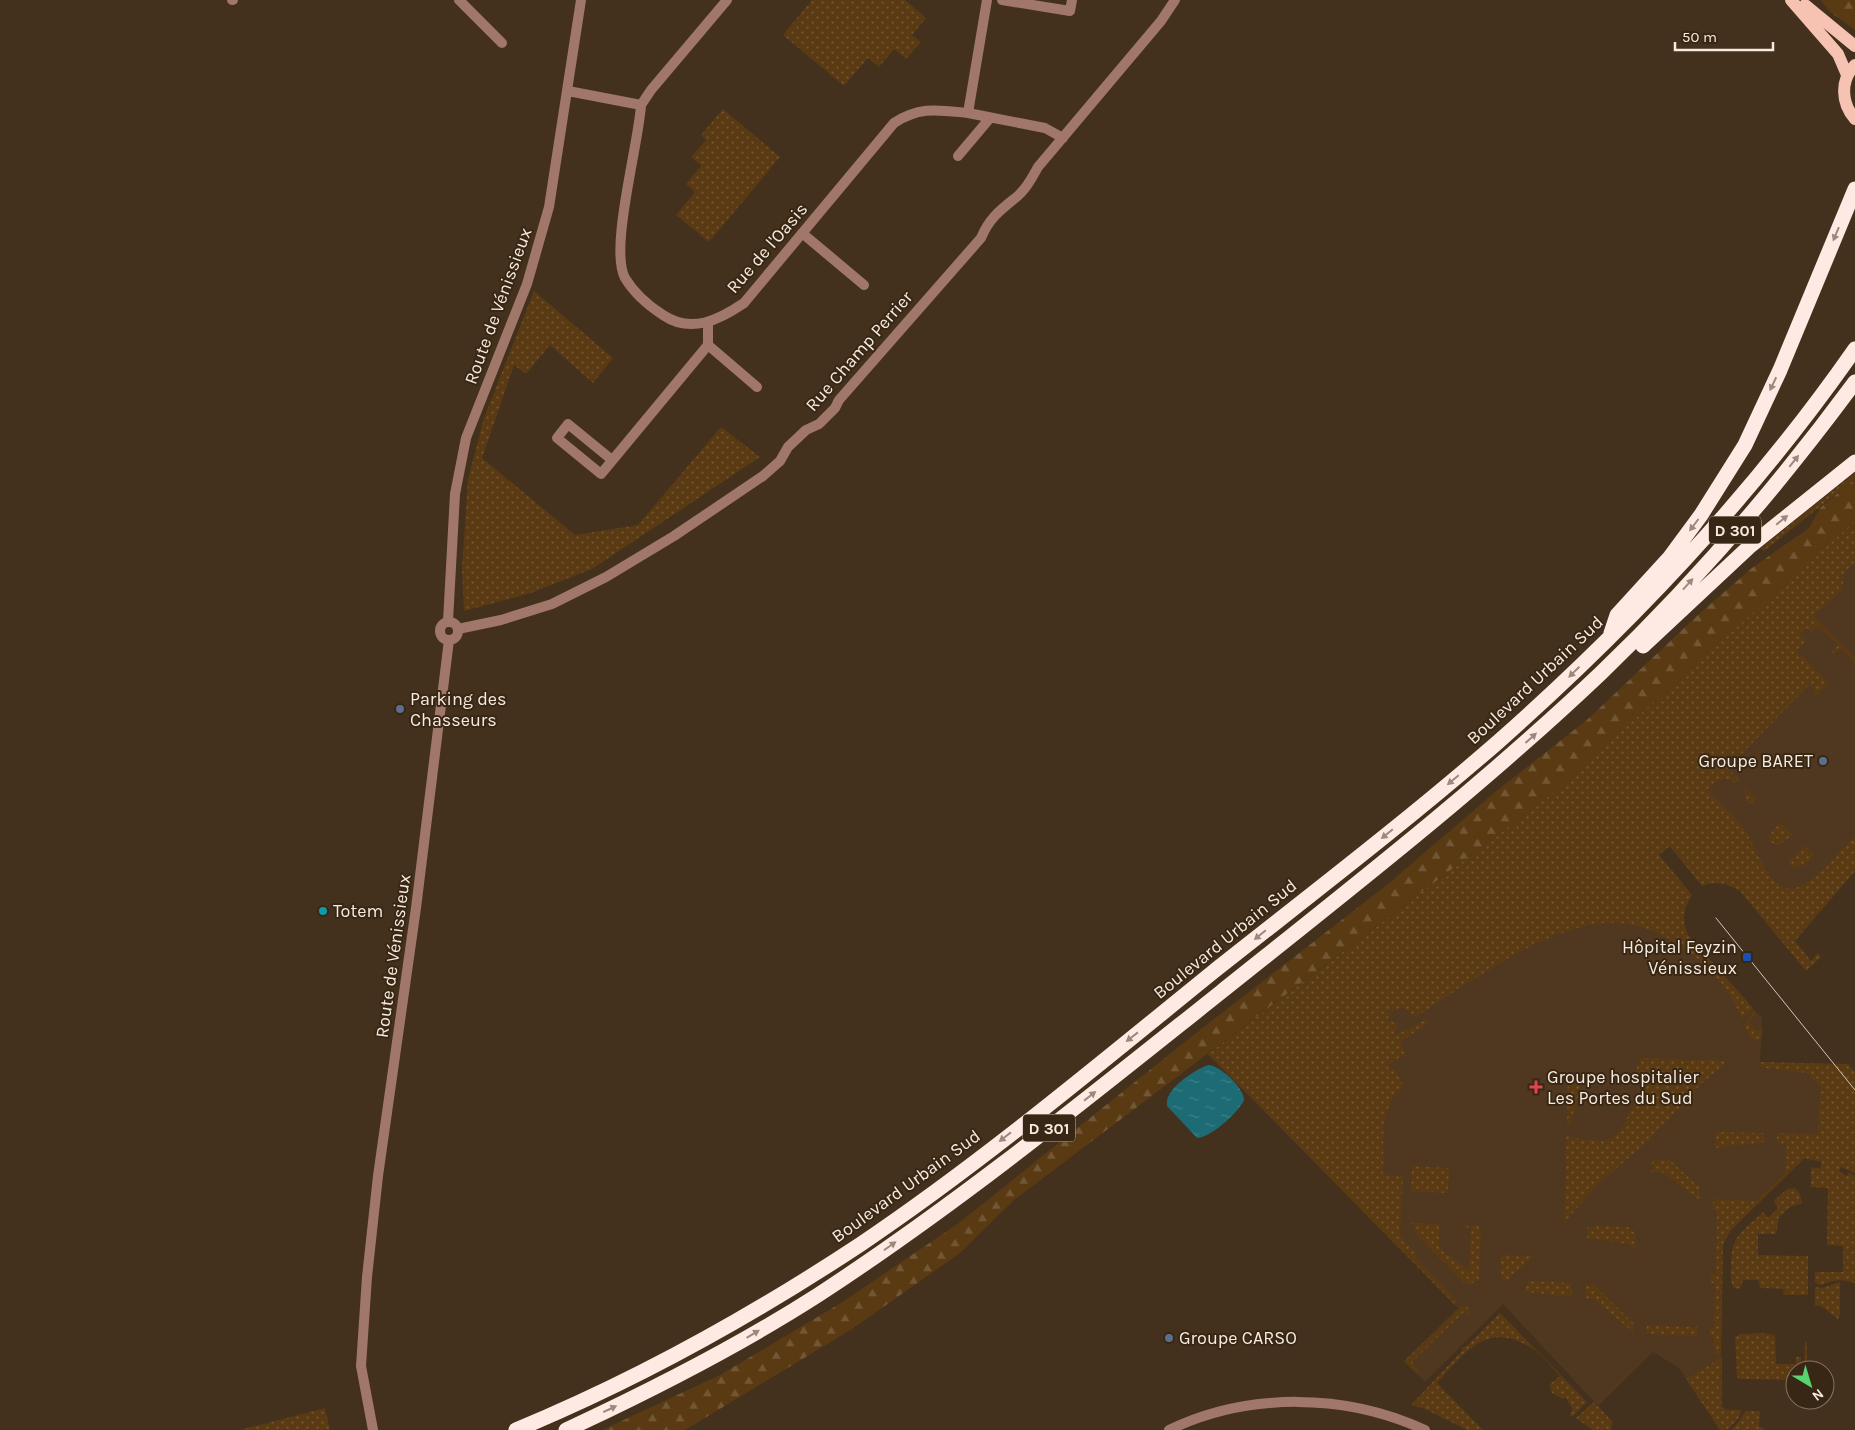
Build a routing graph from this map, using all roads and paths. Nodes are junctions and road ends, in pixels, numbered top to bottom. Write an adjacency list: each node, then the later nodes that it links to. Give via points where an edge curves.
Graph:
1 (459, 0): 11 (street)
2 (581, 0): 16 (street, Route de Vénissieux)
3 (727, 0): 17 (street, Rue de l'Oasis)
4 (987, 0): 18 (street)
5 (1002, 0): 10 (street)
6 (1072, 0): 10 (street, via 1070,10)
7 (1175, 0): 21 (street, Rue Champ Perrier)
8 (1792, 0): 15 (main road, via 1838,54)
9 (1799, 0): 13 (main road)
10 (1032, 2)
11 (470, 5): 12 (street)
12 (502, 43)
13 (1855, 46)
14 (1855, 65): 15 (main road)
15 (1847, 75): 20 (main road, via 1845,101)
16 (568, 91): 17 (street); 33 (street, Route de Vénissieux, via 549,207 526,284 466,438 455,494)
17 (642, 105): 26 (street, Rue de l'Oasis, via 619,241 624,277 648,306 669,319 690,324)
18 (968, 113): 19 (street, Rue de l'Oasis); 24 (street, Rue de l'Oasis, via 928,109 910,113 894,123)
19 (990, 118): 21 (street, Rue de l'Oasis, via 1045,128); 22 (street)
20 (1855, 118)
21 (1063, 138): 34 (street, Rue Champ Perrier, via 1028,184 1015,199 1004,205 981,238 835,408 788,447 780,461 763,476 606,577 552,604)
22 (958, 156)
23 (1855, 189): 35 (highway, one-way to 35, via 1780,370 1745,445 1670,557 1617,615)
24 (802, 233): 25 (street); 26 (street, Rue de l'Oasis, via 744,303 723,318)
25 (864, 284)
26 (708, 323): 27 (street)
27 (708, 345): 30 (street); 31 (street)
28 (1855, 349): 35 (highway, Boulevard Urbain Sud / D 301, via 1742,493)
29 (1855, 382): 37 (highway, D 301, one-way to 29, via 1675,599 1761,501)
30 (757, 387)
31 (612, 460): 31 (street, via 601,474 556,438 568,424)
32 (1855, 462): 37 (highway, one-way to 32, via 1630,659 1715,577)
33 (448, 621): 34 (street, via 455,623); 36 (street, via 441,625 439,632 442,638)
34 (458, 629): 36 (street, via 456,637)
35 (1609, 638): 39 (highway, Boulevard Urbain Sud / D 301, one-way to 39, via 1425,804 945,1183 864,1242 707,1338 626,1381)
36 (449, 640): 38 (street, Route de Vénissieux, via 367,1277 361,1366)
37 (1605, 670): 40 (highway, D 301, one-way to 37, via 648,1392 814,1298 965,1194 1400,849 1494,771)
38 (373, 1430)
39 (516, 1430)
40 (566, 1430)
41 (1169, 1430): 42 (street, via 1243,1405 1282,1402 1352,1407 1383,1414)
42 (1425, 1430)

